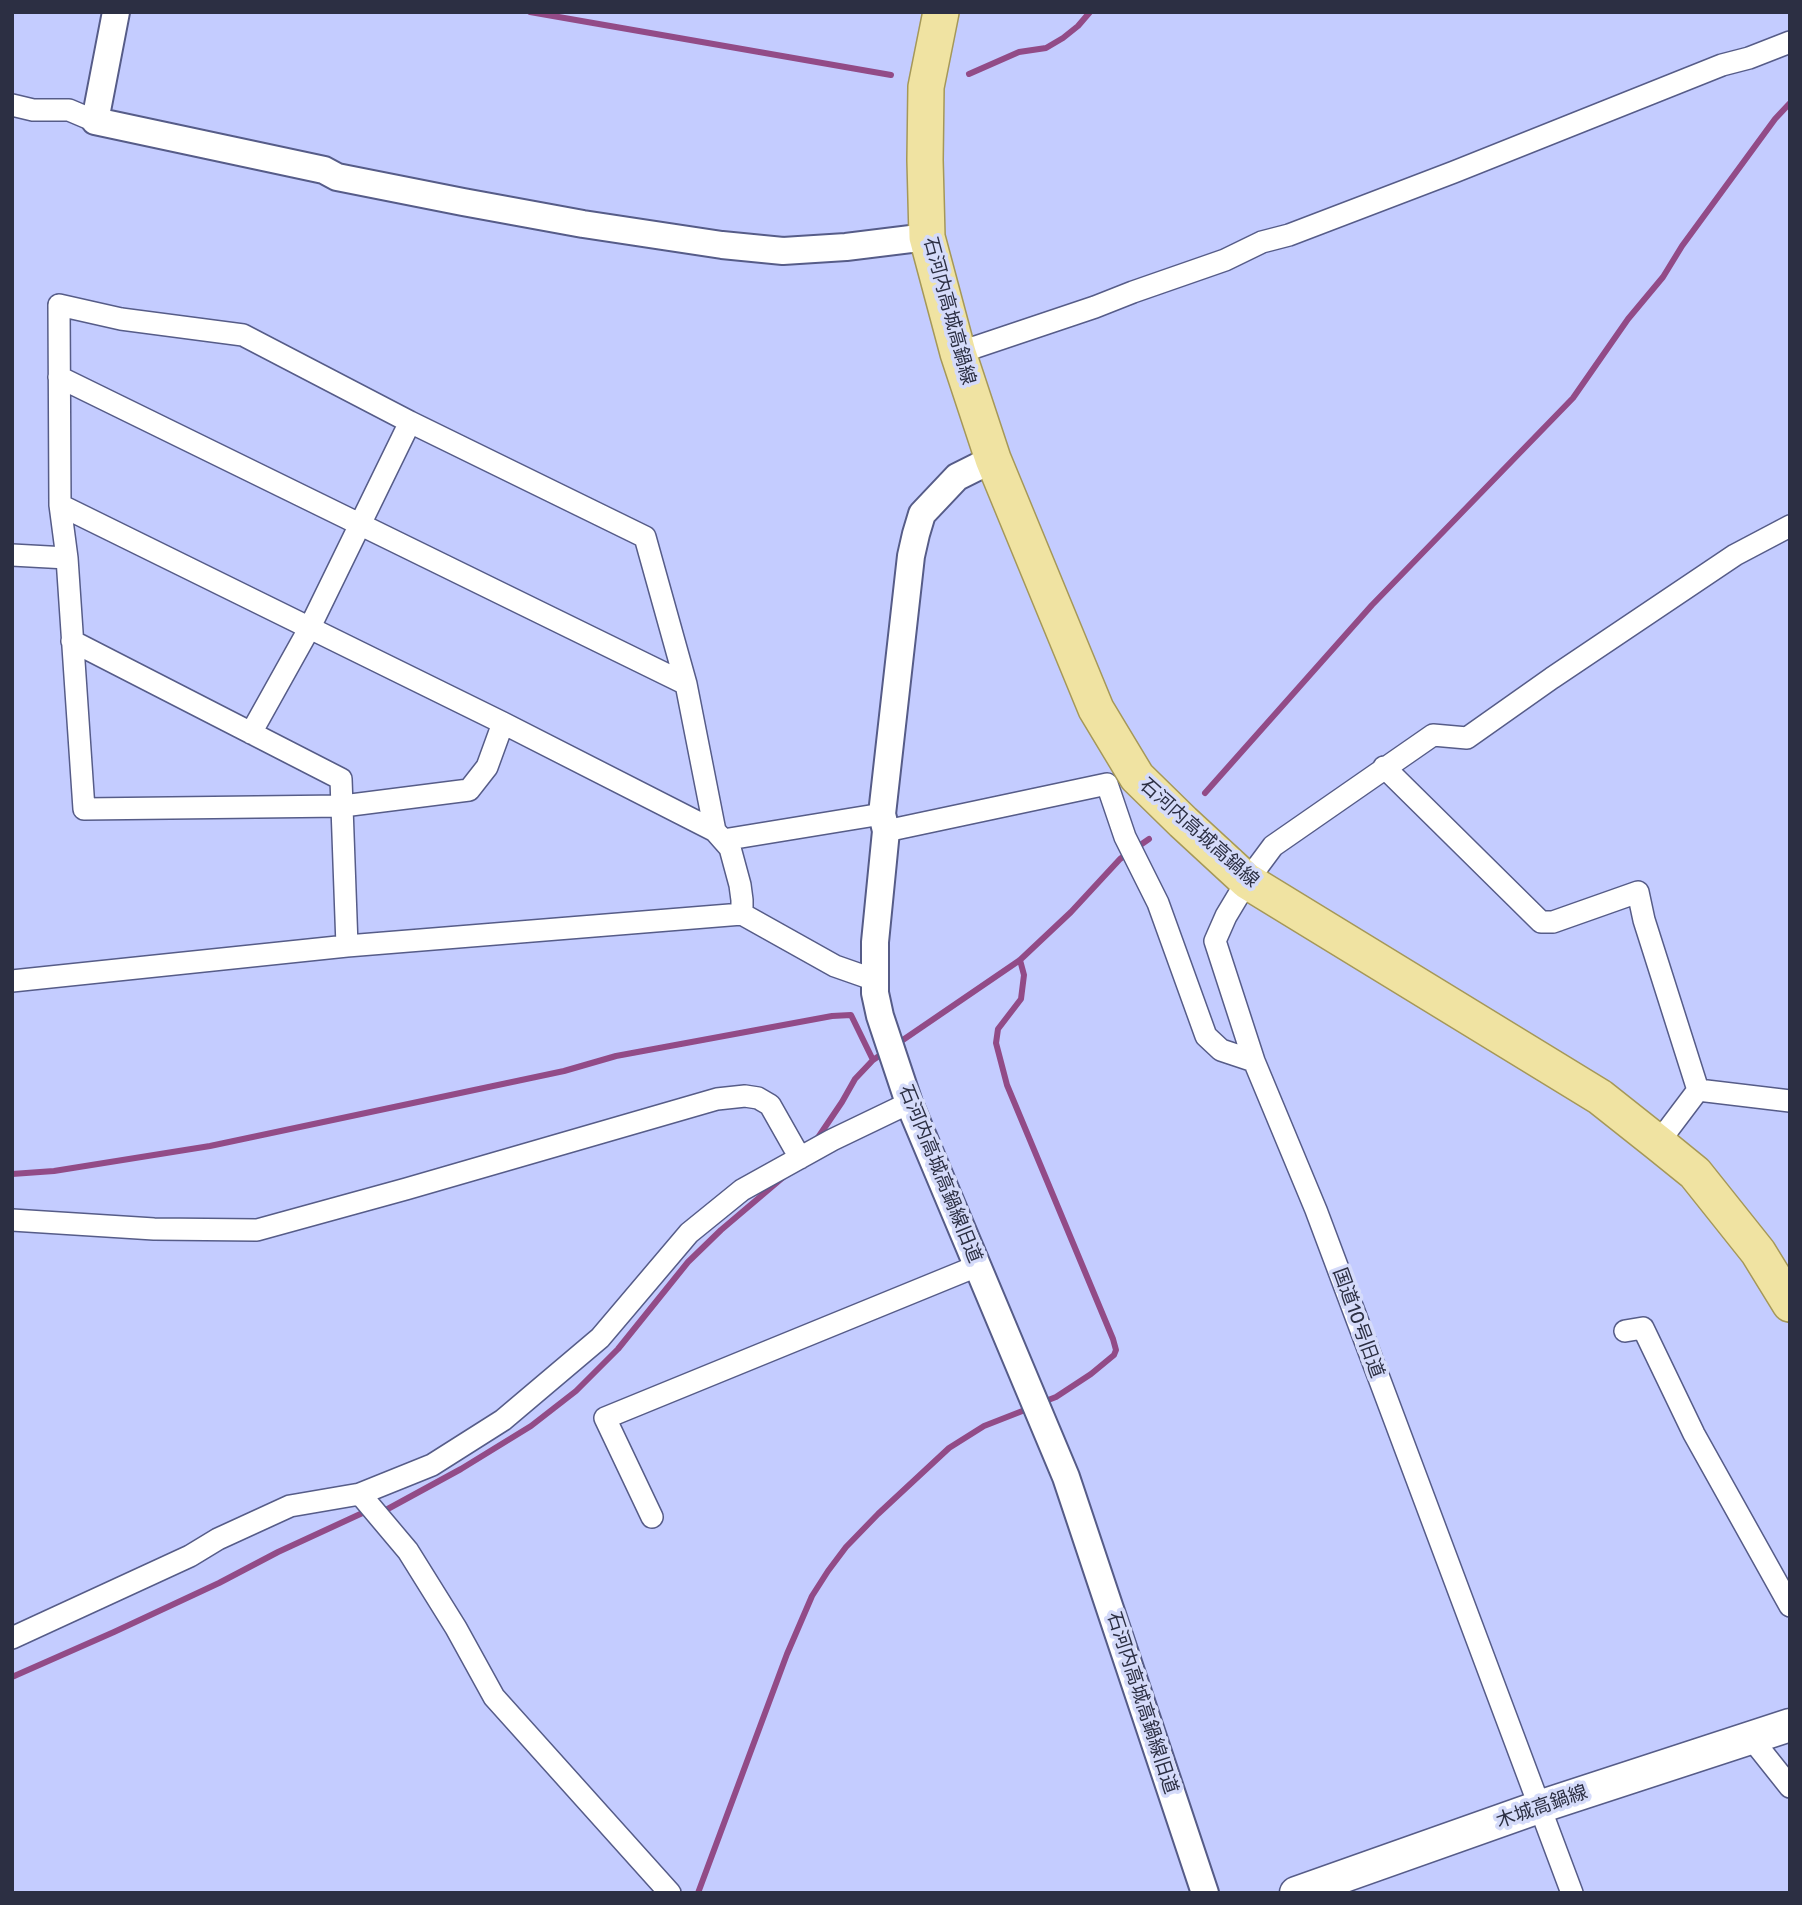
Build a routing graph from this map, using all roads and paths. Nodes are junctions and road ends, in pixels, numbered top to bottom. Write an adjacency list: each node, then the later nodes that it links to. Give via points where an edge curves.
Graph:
1 (116, 12): 5 (street)
2 (941, 12): 6 (main road, 石河内高城高鍋線, via 926,87)
3 (1790, 42): 7 (street, via 1225,260)
4 (12, 105): 5 (street, via 69,110)
5 (95, 121): 6 (street, via 463,202 722,245 783,251)
6 (927, 237): 7 (main road, 石河内高城高鍋線)
7 (958, 353): 10 (main road, 石河内高城高鍋線)
8 (60, 377): 9 (street, via 59,305 121,319 243,335); 11 (street); 12 (street)
9 (410, 422): 12 (street); 18 (street, via 645,537)
10 (993, 459): 23 (street, 石河内高城高鍋線旧道, via 957,477 922,514 911,556); 25 (main road, 石河内高城高鍋線, via 1096,709 1137,776)
11 (60, 505): 15 (street); 16 (street)
12 (360, 524): 16 (street); 18 (street)
13 (1790, 526): 21 (street, 国道10号旧道, via 1735,555 1467,738 1433,735)
14 (12, 555): 15 (street)
15 (67, 558): 17 (street)
16 (309, 629): 19 (street); 20 (street)
17 (72, 642): 20 (street); 22 (street, via 84,809)
18 (686, 684): 24 (street)
19 (503, 723): 22 (street, via 487,767 469,790); 24 (street)
20 (251, 733): 22 (street, via 341,779)
21 (1384, 768): 25 (street, 国道10号旧道, via 1273,846); 31 (street, via 1541,922 1553,922 1638,892)
22 (343, 806): 27 (street)
23 (884, 822): 24 (street); 28 (street, 石河内高城高鍋線旧道); 30 (street, via 1107,784 1125,837 1158,903 1206,1036 1220,1049)
24 (719, 835): 26 (street, via 730,848)
25 (1247, 881): 30 (street, 国道10号旧道, via 1215,941); 34 (main road, 石河内高城高鍋線, via 1600,1097)
26 (742, 914): 27 (street); 28 (street, via 835,966)
27 (347, 946): 29 (street)
28 (875, 980): 33 (street, 石河内高城高鍋線旧道, via 880,1016)
29 (12, 981)
30 (1254, 1061): 47 (street, 国道10号旧道, via 1316,1210)
31 (1698, 1090): 32 (street); 34 (street)
32 (1790, 1101)
33 (909, 1103): 35 (street); 37 (street, 石河内高城高鍋線旧道)
34 (1658, 1143): 38 (main road, 石河内高城高鍋線, via 1695,1173 1758,1252)
35 (800, 1158): 36 (street, via 770,1105 745,1096 717,1099 257,1230); 40 (street, via 742,1190 689,1233 600,1338 503,1420 432,1465)
36 (12, 1220)
37 (977, 1266): 41 (street, via 605,1418); 49 (street, 石河内高城高鍋線旧道, via 1066,1477)
38 (1790, 1304)
39 (1625, 1331): 42 (street, via 1643,1328 1694,1434)
40 (360, 1494): 43 (street, via 290,1506); 48 (street, via 408,1552 494,1697)
41 (652, 1517)
42 (1790, 1606)
43 (12, 1638)
44 (1790, 1725): 45 (main road, 木城高鍋線)
45 (1751, 1738): 46 (street); 47 (main road, 木城高鍋線)
46 (1790, 1787)
47 (1539, 1807): 50 (main road, 木城高鍋線); 51 (street, 国道10号旧道)
48 (670, 1893)
49 (1205, 1893)
50 (1296, 1893)
51 (1572, 1893)

